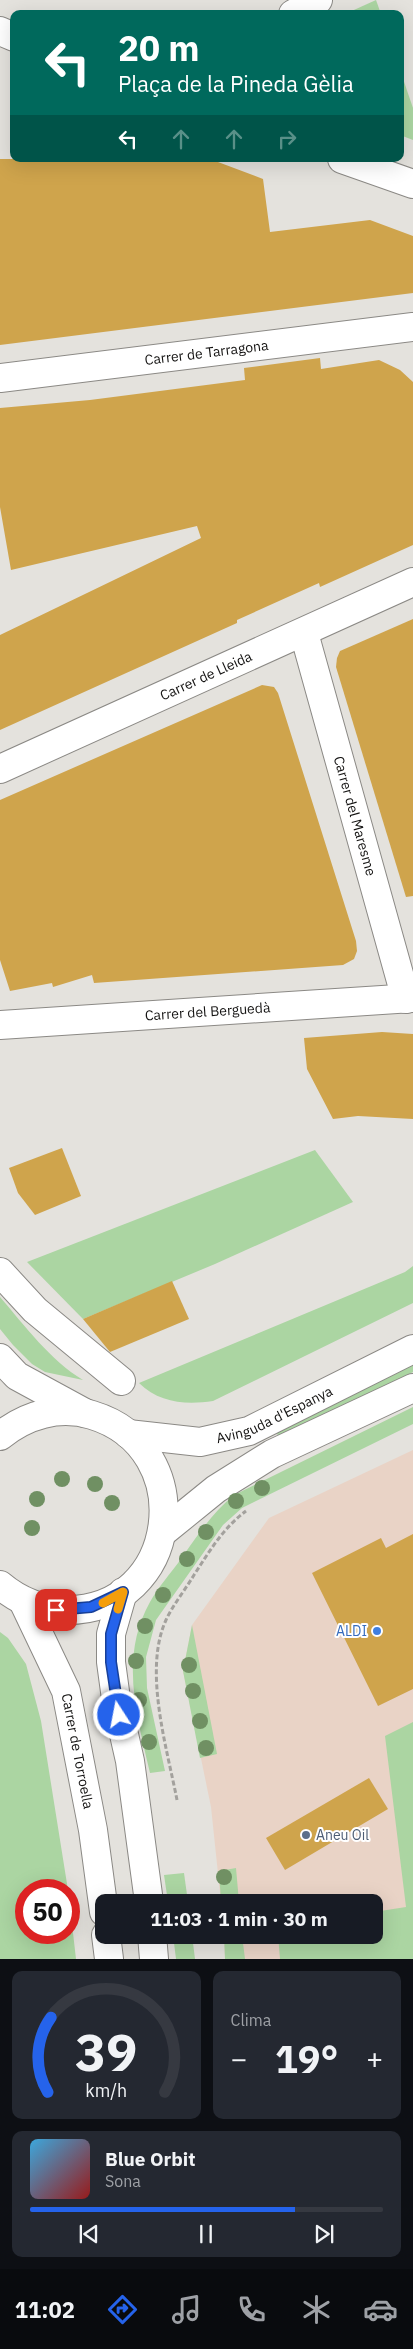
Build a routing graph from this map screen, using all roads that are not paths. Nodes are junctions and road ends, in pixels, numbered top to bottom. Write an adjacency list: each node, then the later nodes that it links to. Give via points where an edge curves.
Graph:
1 (318, 0): 2 (street)
2 (300, 10)
3 (351, 162): 4 (street)
4 (413, 184)
5 (413, 328): 6 (street, Carrer de Tarragona)
6 (0, 378)
7 (413, 582): 8 (street, Carrer de Lleida)
8 (304, 633): 9 (street, Carrer de Lleida); 10 (street, Carrer del Maresme)
9 (0, 769)
10 (410, 998): 11 (street, Carrer del Berguedà)
11 (0, 1025)
12 (0, 1272): 15 (street, via 35,1310)
13 (413, 1349): 18 (street, Avinguda d'Espanya, via 242,1433 200,1442)
14 (0, 1358): 17 (street, via 17,1376)
15 (121, 1381)
16 (413, 1388): 20 (street, via 272,1454 216,1490)
17 (84, 1413): 18 (street, via 115,1424); 19 (street, via 61,1411 37,1415)
18 (128, 1434): 20 (street, via 149,1457 159,1478 164,1500)
19 (0, 1436)
20 (163, 1532): 22 (street, via 144,1572)
21 (0, 1585): 23 (street)
22 (123, 1592): 23 (street, via 91,1607 73,1610); 25 (street, via 111,1634 111,1662 130,1761)
23 (23, 1601): 24 (street, Carrer de Torroella, via 66,1691 93,1830)
24 (102, 1894)
25 (148, 1894)
26 (107, 1944): 28 (street)
27 (153, 1944): 29 (street)
28 (109, 1959)
29 (154, 1959)

